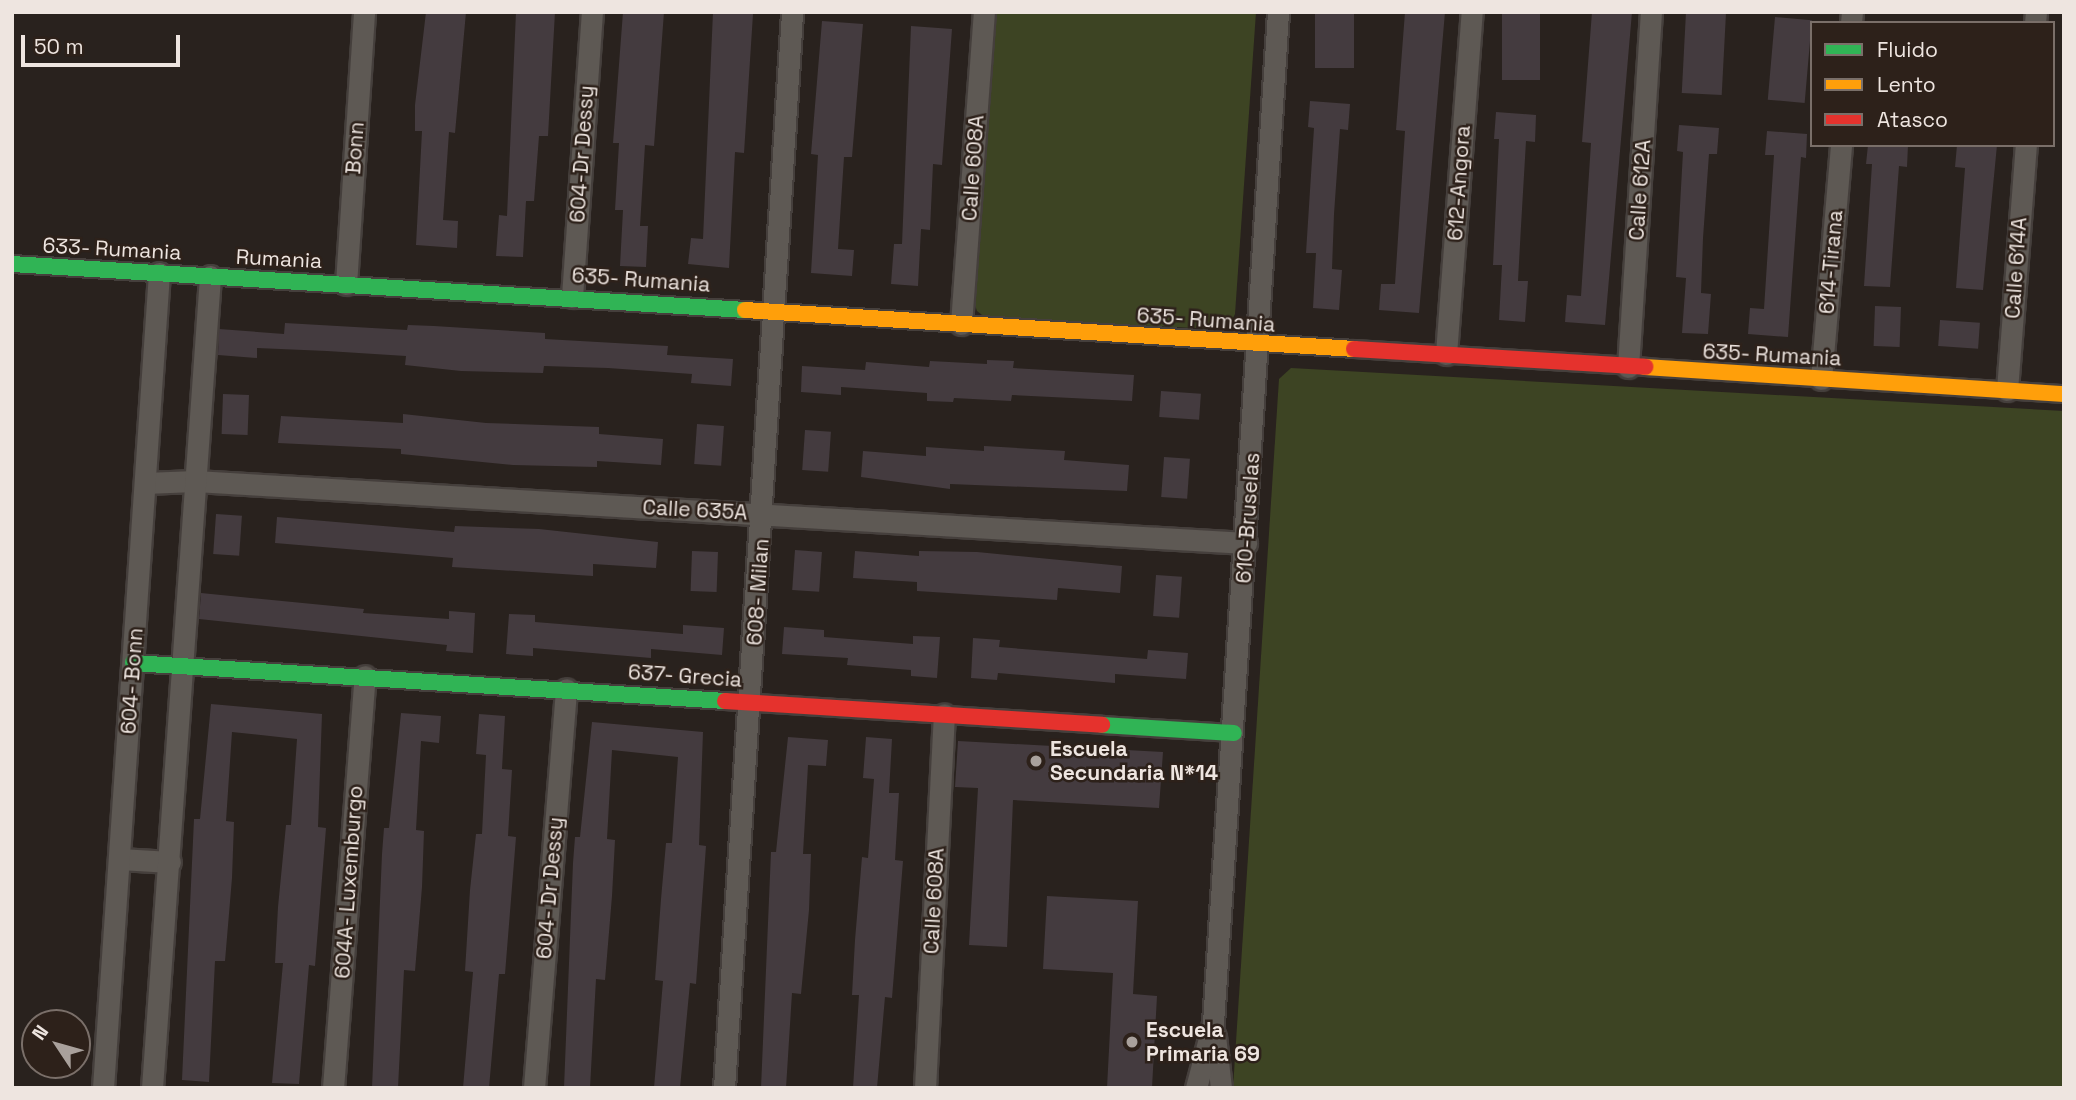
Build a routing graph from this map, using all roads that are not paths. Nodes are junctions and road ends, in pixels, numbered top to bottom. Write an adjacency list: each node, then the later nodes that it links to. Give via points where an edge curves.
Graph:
1 (364, 12): 13 (street, Bonn)
2 (592, 12): 14 (street, 604-Dr Dessy)
3 (792, 12): 15 (street, 608- Milan)
4 (984, 12): 16 (street, Calle 608A)
5 (1278, 12): 17 (street, 610-Bruselas)
6 (1472, 12): 18 (street, 612-Angora)
7 (1651, 12): 19 (street, Calle 612A)
8 (1841, 147): 20 (street, 614-Tirana)
9 (2025, 147): 21 (street, Calle 614A)
10 (12, 264): 11 (street, 633- Rumania)
11 (159, 273): 12 (street, 633- Rumania); 24 (street, 604- Bonn)
12 (210, 276): 13 (street, Rumania); 23 (street)
13 (346, 284): 14 (street, 635- Rumania)
14 (572, 296): 15 (street, 635- Rumania)
15 (774, 310): 16 (street, 635- Rumania); 25 (street, 608- Milan)
16 (961, 324): 17 (street, 635- Rumania)
17 (1259, 345): 18 (street, 635- Rumania); 26 (street, 610-Bruselas)
18 (1446, 354): 19 (street, 635- Rumania)
19 (1628, 368): 20 (street, 635- Rumania)
20 (1821, 379): 21 (street, 635- Rumania)
21 (2007, 390): 22 (street, 635- Rumania)
22 (2064, 394)
23 (195, 481): 24 (street, Calle 635A); 25 (street, Calle 635A); 28 (street)
24 (145, 483): 27 (street, 604- Bonn)
25 (763, 514): 26 (street, Calle 635A); 31 (street, 608- Milan)
26 (1246, 543): 33 (street, 610-Bruselas)
27 (133, 663): 28 (street, 637- Grecia); 34 (street, 604- Bonn)
28 (182, 663): 29 (street, 637- Grecia); 35 (street)
29 (365, 676): 30 (street, 637- Grecia); 39 (street, 604A- Luxemburgo)
30 (566, 689): 31 (street, 637- Grecia); 40 (street, 604- Dr Dessy)
31 (751, 701): 32 (street, 637- Grecia); 41 (street, 608- Milan)
32 (944, 714): 33 (street, 637- Grecia); 42 (street, Calle 608A)
33 (1234, 733): 36 (street, 610-Bruselas)
34 (120, 859): 35 (street); 37 (street, 604- Bonn)
35 (170, 862): 38 (street)
36 (1213, 1023): 43 (street, 610-Bruselas); 44 (street, 610-Bruselas)
37 (103, 1088)
38 (152, 1088)
39 (333, 1088)
40 (534, 1088)
41 (723, 1088)
42 (925, 1088)
43 (1196, 1088)
44 (1221, 1088)

